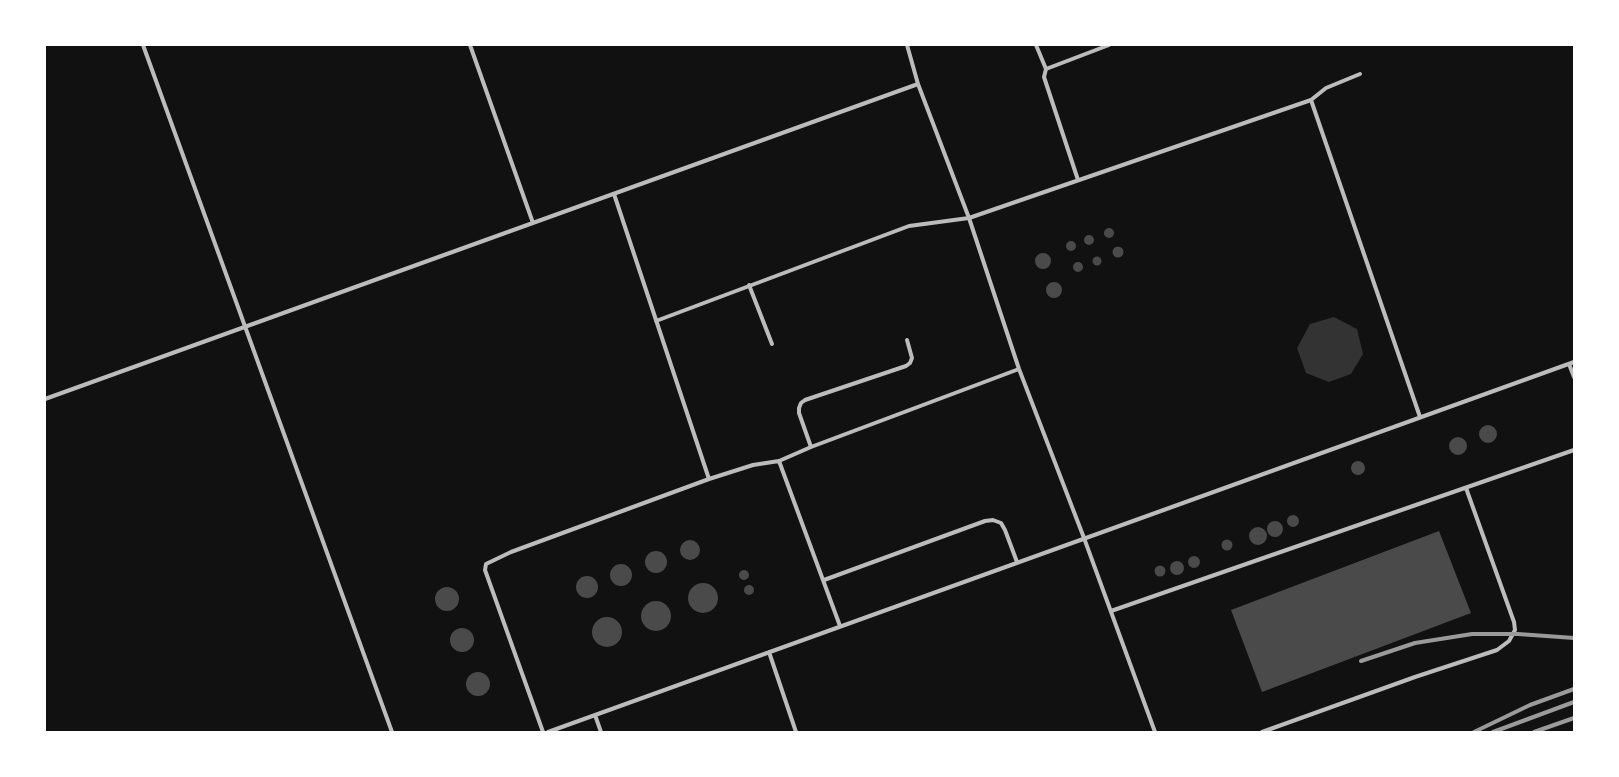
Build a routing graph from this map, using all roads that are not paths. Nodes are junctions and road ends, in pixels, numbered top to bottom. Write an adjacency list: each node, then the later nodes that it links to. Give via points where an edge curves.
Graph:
1 (143, 45): 16 (lane)
2 (470, 45): 13 (lane)
3 (907, 45): 8 (lane)
4 (1036, 45): 6 (lane)
5 (1108, 45): 6 (lane)
6 (1046, 69): 10 (lane, via 1044,77)
7 (1360, 74): 9 (lane, via 1326,88)
8 (918, 84): 11 (lane); 12 (lane)
9 (1311, 100): 10 (lane); 23 (lane)
10 (1078, 180): 12 (lane)
11 (614, 194): 13 (lane); 15 (lane)
12 (969, 218): 14 (lane, via 909,226); 20 (lane)
13 (533, 223): 16 (lane)
14 (749, 285): 15 (lane); 18 (lane)
15 (656, 321): 27 (lane)
16 (245, 327): 22 (lane); 36 (lane)
17 (907, 340): 24 (lane, via 912,358 906,366 801,403 799,413)
18 (772, 344)
19 (1571, 363): 21 (lane); 23 (lane)
20 (1019, 369): 24 (lane); 29 (lane)
21 (1574, 377)
22 (45, 399)
23 (1420, 417): 29 (lane)
24 (811, 447): 26 (lane)
25 (1574, 450): 28 (lane)
26 (779, 461): 27 (lane); 31 (lane)
27 (709, 479): 37 (lane, via 486,564)
28 (1466, 488): 32 (lane); 42 (lane, via 1514,622 1515,630 1509,641 1497,650)
29 (1084, 538): 30 (lane); 32 (lane)
30 (1017, 562): 31 (lane, via 1005,530 993,520); 33 (lane)
31 (824, 580): 33 (lane)
32 (1111, 611): 41 (lane)
33 (840, 626): 34 (lane)
34 (769, 652): 35 (lane); 40 (lane)
35 (595, 715): 38 (lane); 39 (lane)
36 (392, 732)
37 (543, 732)
38 (548, 732)
39 (602, 732)
40 (796, 732)
41 (1155, 732)
42 (1262, 732)

